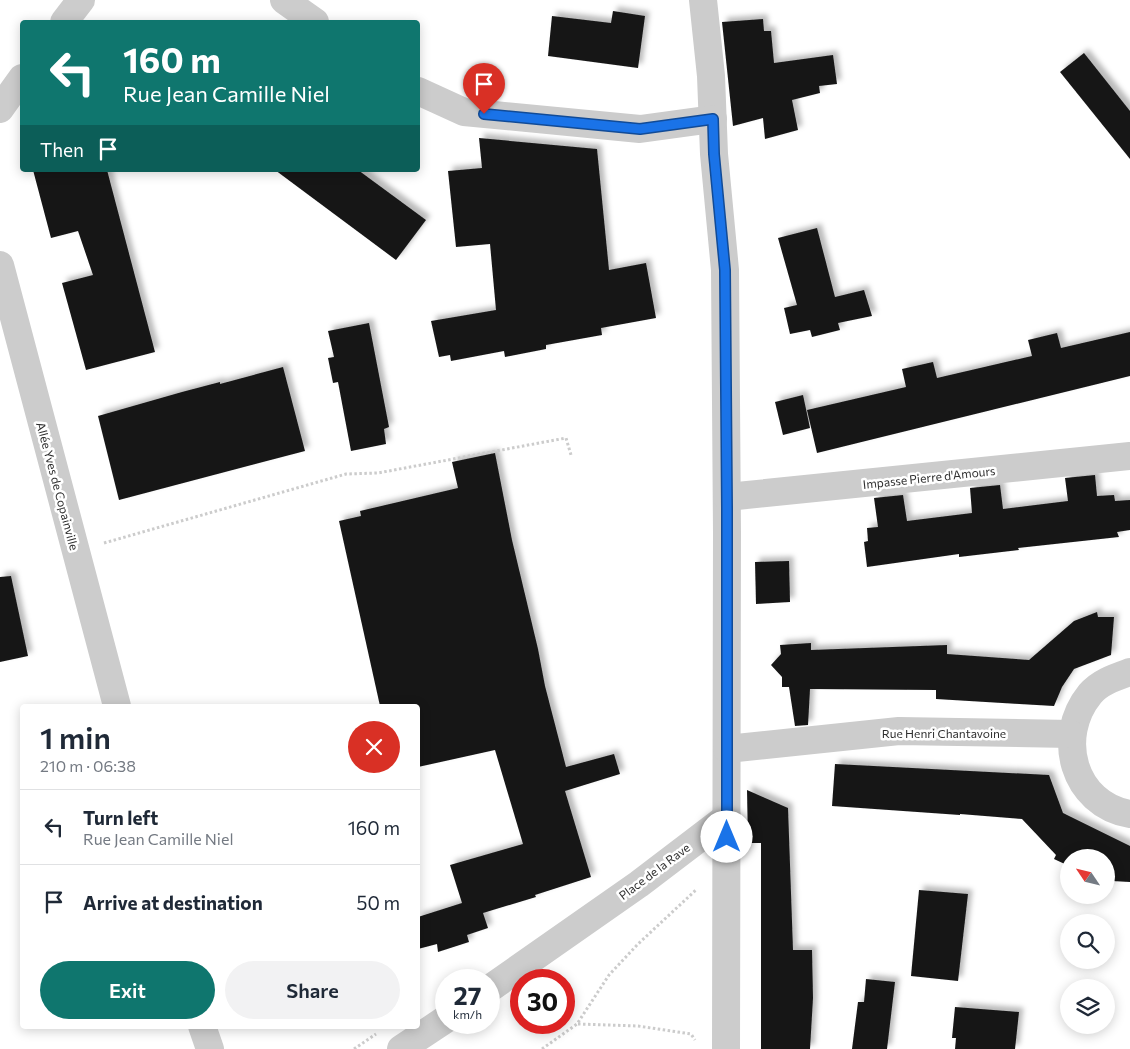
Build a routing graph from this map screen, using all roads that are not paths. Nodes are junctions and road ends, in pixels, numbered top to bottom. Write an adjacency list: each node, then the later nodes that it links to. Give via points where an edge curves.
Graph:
1 (81, 0): 4 (street)
2 (284, 0): 5 (street)
3 (703, 0): 9 (street)
4 (66, 20)
5 (312, 20)
6 (20, 81): 8 (street)
7 (420, 92): 9 (street, via 464,112 640,129)
8 (0, 109)
9 (713, 119): 12 (street, via 725,270)
10 (0, 265): 14 (street, Allée Yves de Copainville)
11 (1130, 456): 12 (street, Impasse Pierre d'Amours)
12 (727, 497): 16 (street)
13 (1130, 672): 15 (street, via 1110,678 1091,692 1078,712)
14 (116, 704)
15 (1071, 734): 16 (street, Rue Henri Chantavoine, via 899,731); 17 (street, via 1072,758 1082,781 1098,800 1119,812)
16 (728, 749): 18 (street)
17 (1130, 814)
18 (727, 817): 19 (street, Place de la Rave, via 639,884); 24 (street)
19 (500, 981)
20 (435, 1026): 23 (street)
21 (203, 1029): 22 (street)
22 (210, 1049)
23 (401, 1049)
24 (726, 1049)

